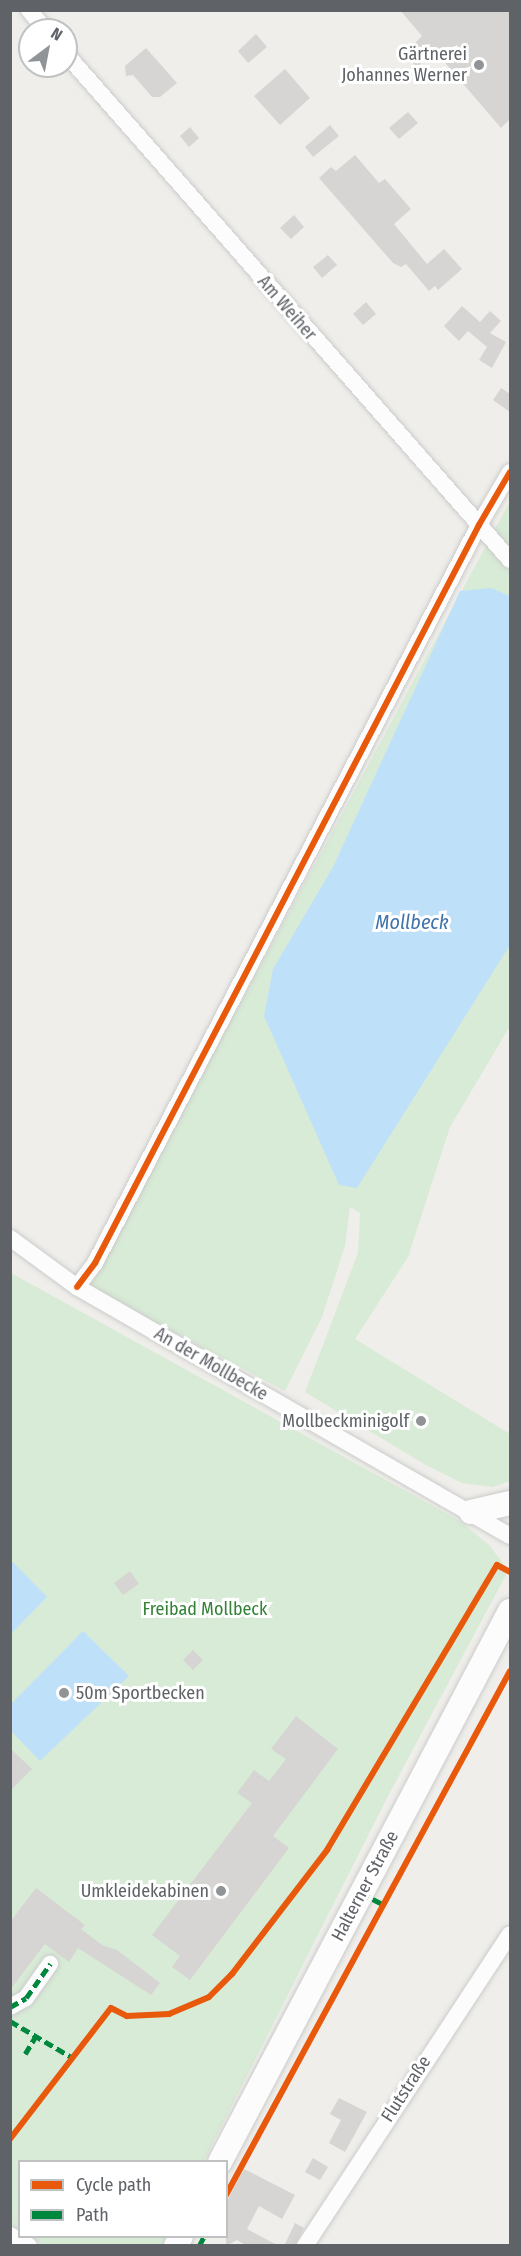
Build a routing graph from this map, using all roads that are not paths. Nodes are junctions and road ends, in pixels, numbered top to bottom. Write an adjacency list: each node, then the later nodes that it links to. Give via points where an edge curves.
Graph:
1 (78, 68): 3 (street, Am Weiher)
2 (510, 472): 3 (street)
3 (478, 525): 4 (street, Am Weiher); 6 (street, via 95,1263)
4 (510, 560)
5 (10, 1238): 6 (street, An der Mollbecke)
6 (77, 1287): 8 (street, An der Mollbecke)
7 (510, 1503): 8 (main road)
8 (471, 1512): 9 (street, An der Mollbecke)
9 (510, 1536)
10 (510, 1611): 12 (main road, Halterner Straße)
11 (510, 1648): 12 (main road)
12 (483, 1666): 16 (main road, Halterner Straße)
13 (510, 1934): 19 (street, Flutstraße)
14 (50, 1964): 15 (street, via 26,1998)
15 (10, 2007)
16 (221, 2160)
17 (10, 2235): 18 (street)
18 (29, 2246)
19 (305, 2246)

